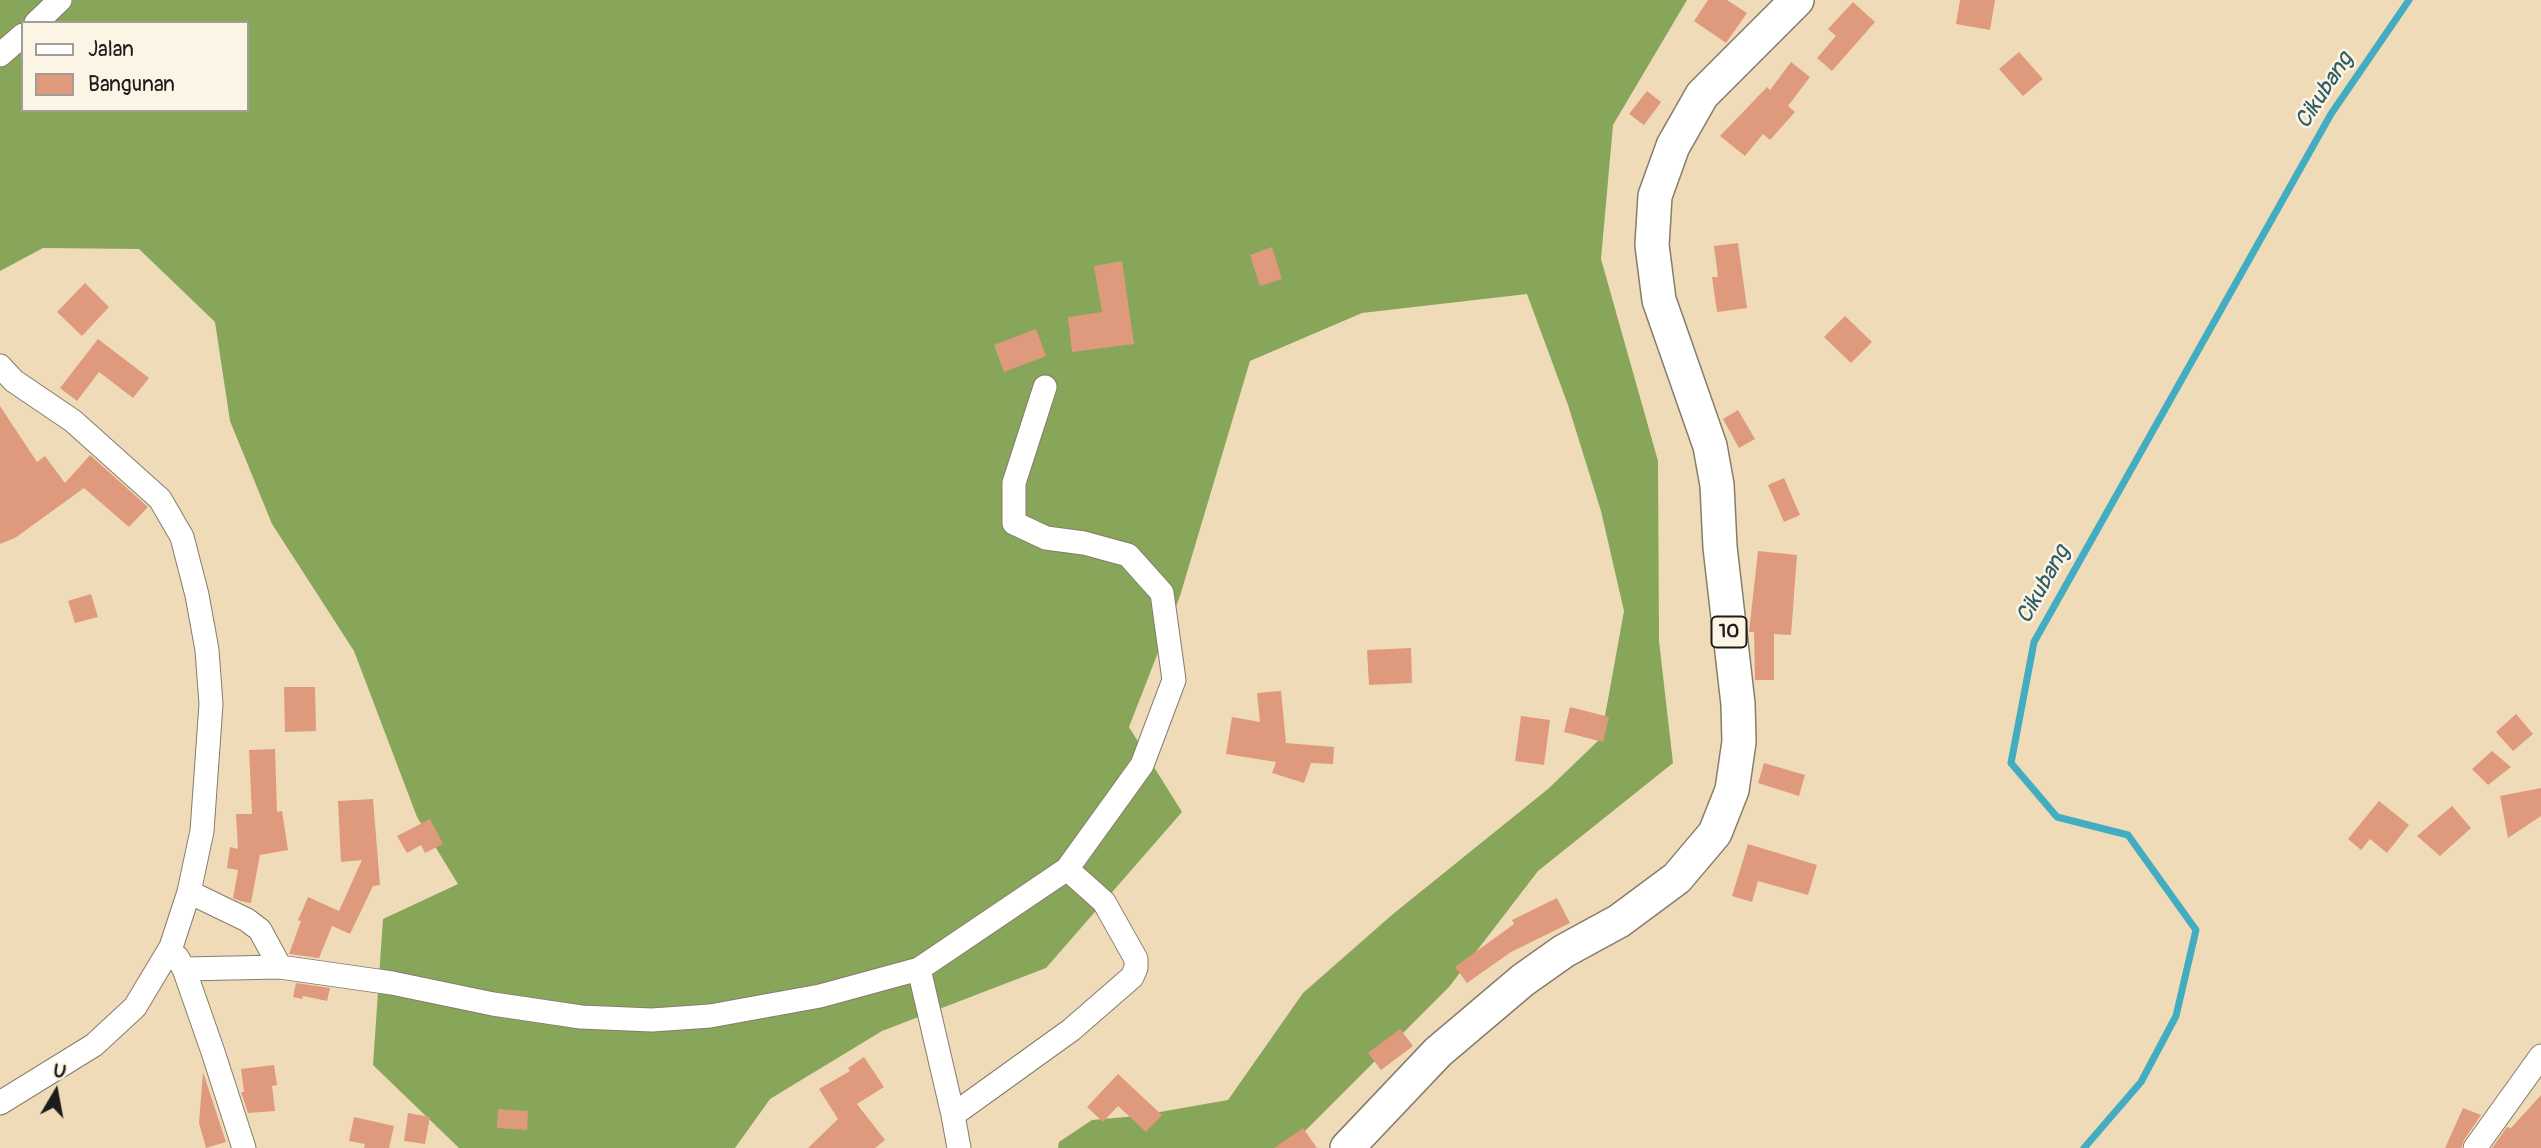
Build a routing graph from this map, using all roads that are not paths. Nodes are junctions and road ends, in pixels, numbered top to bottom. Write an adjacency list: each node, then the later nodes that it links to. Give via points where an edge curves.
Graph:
1 (60, 0): 3 (street)
2 (1797, 0): 19 (highway, 10, via 1702,95 1673,146 1655,196 1652,245 1659,300 1710,446 1717,485 1738,704 1739,742 1732,790 1715,833 1676,878 1619,921 1523,980 1438,1052)
3 (38, 21)
4 (21, 37): 5 (street)
5 (0, 55)
6 (0, 366): 9 (street, via 14,381 73,421 160,499 182,537 207,650 211,705 202,831)
7 (1045, 387): 8 (street, via 1014,483 1014,523 1046,538 1128,555 1162,593 1174,680 1142,765)
8 (1067, 869): 13 (street); 16 (street, via 1104,902 1136,959 1132,977 1071,1030)
9 (189, 892): 10 (street); 11 (street, via 260,930)
10 (171, 947): 12 (street); 15 (street, via 135,1007 94,1045)
11 (280, 967): 12 (street); 13 (street, via 581,1017 652,1020 710,1016 820,996)
12 (184, 969): 17 (street)
13 (919, 969): 16 (street)
14 (2541, 1056): 20 (street)
15 (0, 1103)
16 (953, 1115): 18 (street)
17 (244, 1148)
18 (959, 1148)
19 (1347, 1148)
20 (2475, 1148)

